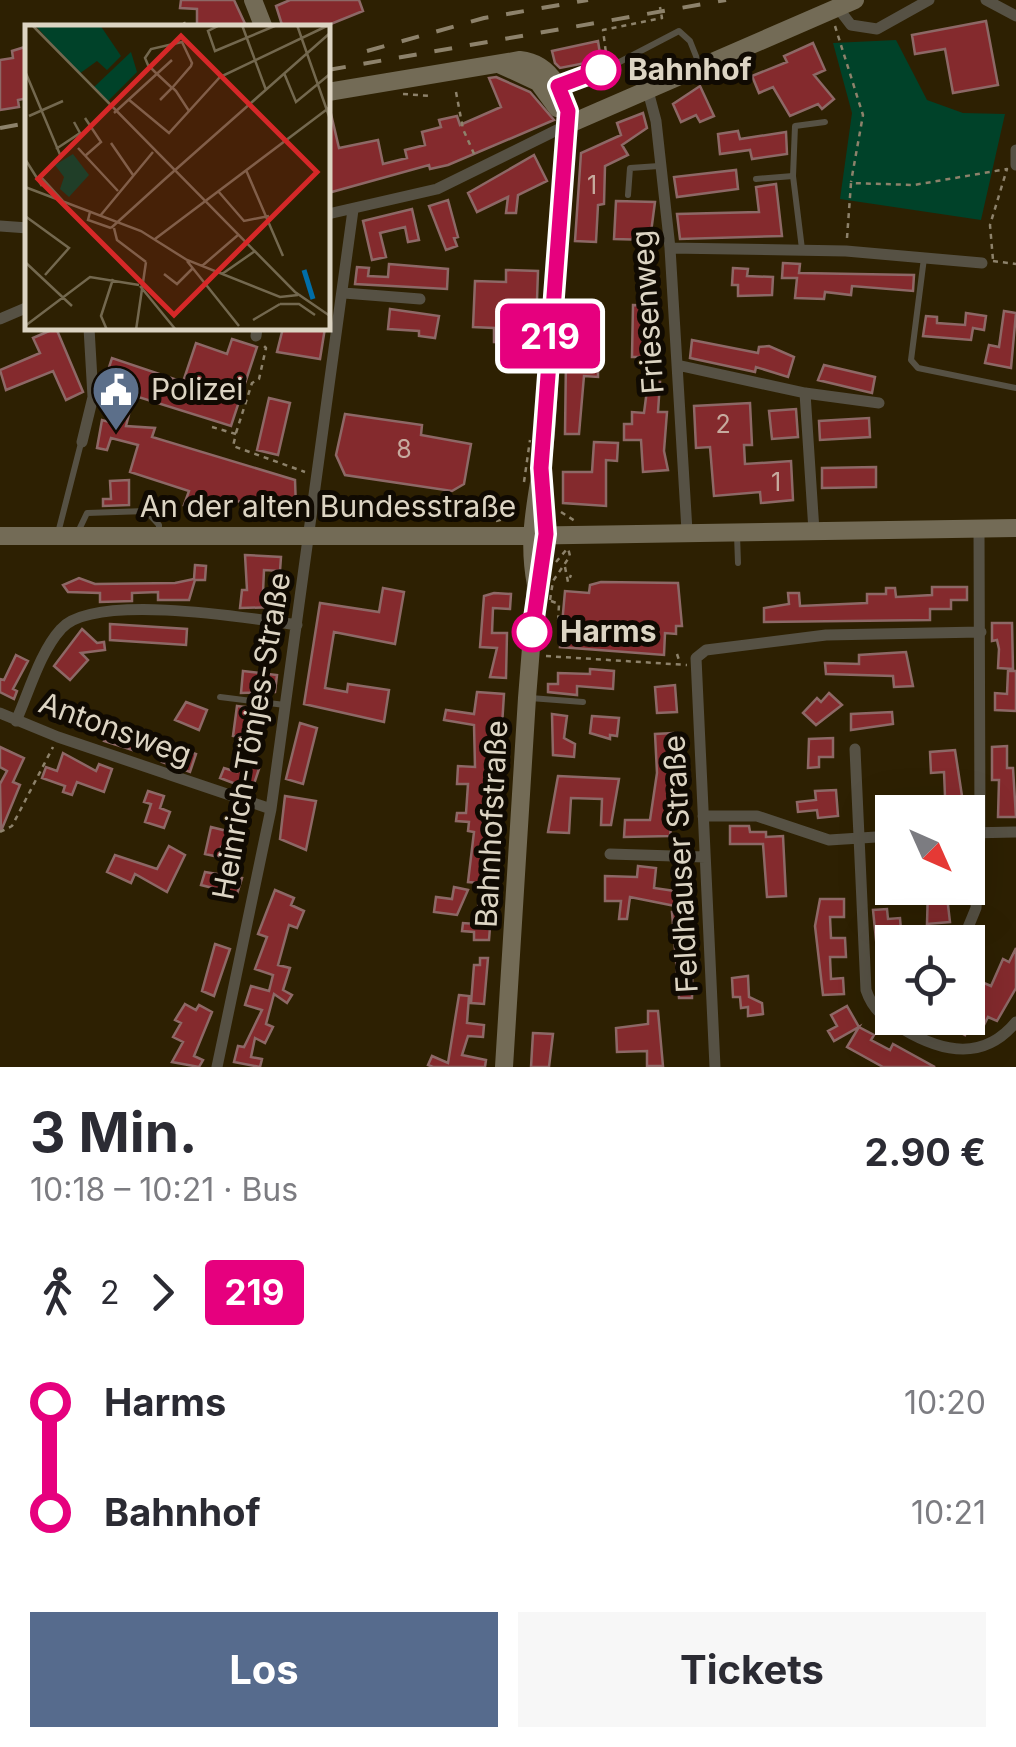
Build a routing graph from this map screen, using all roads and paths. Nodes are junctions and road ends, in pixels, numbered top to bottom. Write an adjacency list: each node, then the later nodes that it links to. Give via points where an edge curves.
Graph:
1 (252, 0): 10 (street)
2 (929, 0): 5 (street, via 876,29 851,25)
3 (986, 0): 6 (street)
4 (660, 8): 7 (path, via 662,18)
5 (840, 9): 13 (street); 26 (path, via 837,26 863,115)
6 (1016, 16)
7 (652, 20): 11 (path); 12 (path, via 602,30)
8 (184, 22): 9 (path)
9 (185, 25)
10 (263, 25)
11 (655, 42): 12 (lane); 13 (lane, via 678,31)
12 (608, 68): 14 (lane)
13 (701, 68): 15 (street)
14 (552, 89): 16 (street, via 495,64); 19 (street, Bahnhofstraße, via 568,111)
15 (648, 91): 19 (street); 23 (street, Friesenweg)
16 (330, 92)
17 (456, 92): 22 (path)
18 (826, 122): 24 (lane, via 795,126)
19 (567, 126): 22 (street); 60 (street, Bahnhofstraße)
20 (1016, 150): 21 (street)
21 (1016, 165)
22 (479, 166): 28 (street, via 438,189)
23 (660, 166): 27 (lane, via 630,168); 32 (street, Friesenweg)
24 (793, 176): 25 (lane); 33 (lane)
25 (756, 179)
26 (851, 183): 34 (path); 36 (path, via 914,185 1007,169)
27 (628, 195)
28 (353, 210): 29 (street); 38 (street, Heinrich-Tönjes-Straße)
29 (330, 214)
30 (0, 226): 31 (street)
31 (25, 228)
32 (670, 248): 33 (street); 44 (street, Friesenweg)
33 (802, 250): 34 (street)
34 (846, 251): 35 (street)
35 (924, 257): 36 (street); 45 (lane, via 911,360 918,368)
36 (987, 262): 37 (path)
37 (1016, 264)
38 (344, 293): 39 (street); 51 (street, Heinrich-Tönjes-Straße)
39 (420, 299)
40 (25, 308): 41 (street)
41 (0, 320)
42 (89, 330): 50 (street, via 93,398)
43 (257, 332): 49 (path, via 266,348 260,379 252,383)
44 (677, 365): 46 (street); 56 (street, Friesenweg)
45 (1016, 388)
46 (805, 393): 47 (street); 57 (street)
47 (879, 403)
48 (212, 427): 49 (path)
49 (236, 434): 51 (path, via 234,446 245,452)
50 (82, 442): 62 (lane)
51 (316, 474): 59 (street, Heinrich-Tönjes-Straße)
52 (504, 497): 53 (path)
53 (520, 506)
54 (979, 528): 55 (street, An der alten Bundesstraße); 57 (street, An der alten Bundesstraße); 69 (street)
55 (1016, 528)
56 (687, 531): 58 (street, An der alten Bundesstraße); 60 (street, An der alten Bundesstraße)
57 (814, 531): 58 (street, An der alten Bundesstraße)
58 (738, 532): 64 (lane)
59 (311, 533): 60 (street, An der alten Bundesstraße); 62 (street, An der alten Bundesstraße); 68 (street, Heinrich-Tönjes-Straße)
60 (538, 535): 71 (street, Bahnhofstraße)
61 (0, 536): 62 (street, An der alten Bundesstraße)
62 (67, 536)
63 (568, 548): 65 (path)
64 (738, 564)
65 (564, 566): 66 (path, via 568,582); 67 (path, via 550,601 560,604)
66 (571, 576)
67 (562, 624)
68 (298, 625): 76 (street, Heinrich-Tönjes-Straße); 78 (street, via 200,611 91,612 62,627)
69 (981, 632): 72 (street, via 826,635 706,650); 81 (street)
70 (677, 654): 72 (path)
71 (530, 656): 72 (path); 74 (street, Bahnhofstraße)
72 (690, 662): 83 (street, Feldhauser Straße)
73 (220, 696): 76 (lane)
74 (527, 698): 75 (lane); 93 (street, Bahnhofstraße)
75 (583, 702)
76 (286, 706): 82 (street, Heinrich-Tönjes-Straße)
77 (0, 712): 78 (street, Antonsweg)
78 (16, 720): 79 (street, Antonsweg)
79 (58, 737): 82 (street, Antonsweg); 84 (path, via 12,826)
80 (855, 748): 88 (street)
81 (975, 795)
82 (271, 809): 92 (street, Heinrich-Tönjes-Straße)
83 (704, 816): 88 (street, via 746,814 813,836); 90 (street, Feldhauser Straße)
84 (0, 832)
85 (1016, 832): 86 (street)
86 (985, 833)
87 (875, 837): 88 (street)
88 (857, 838): 91 (street, via 871,1005 915,1036 952,1050 990,1045)
89 (610, 854): 90 (street)
90 (706, 857): 94 (street, Feldhauser Straße)
91 (1016, 1022)
92 (216, 1067)
93 (504, 1067)
94 (715, 1067)

